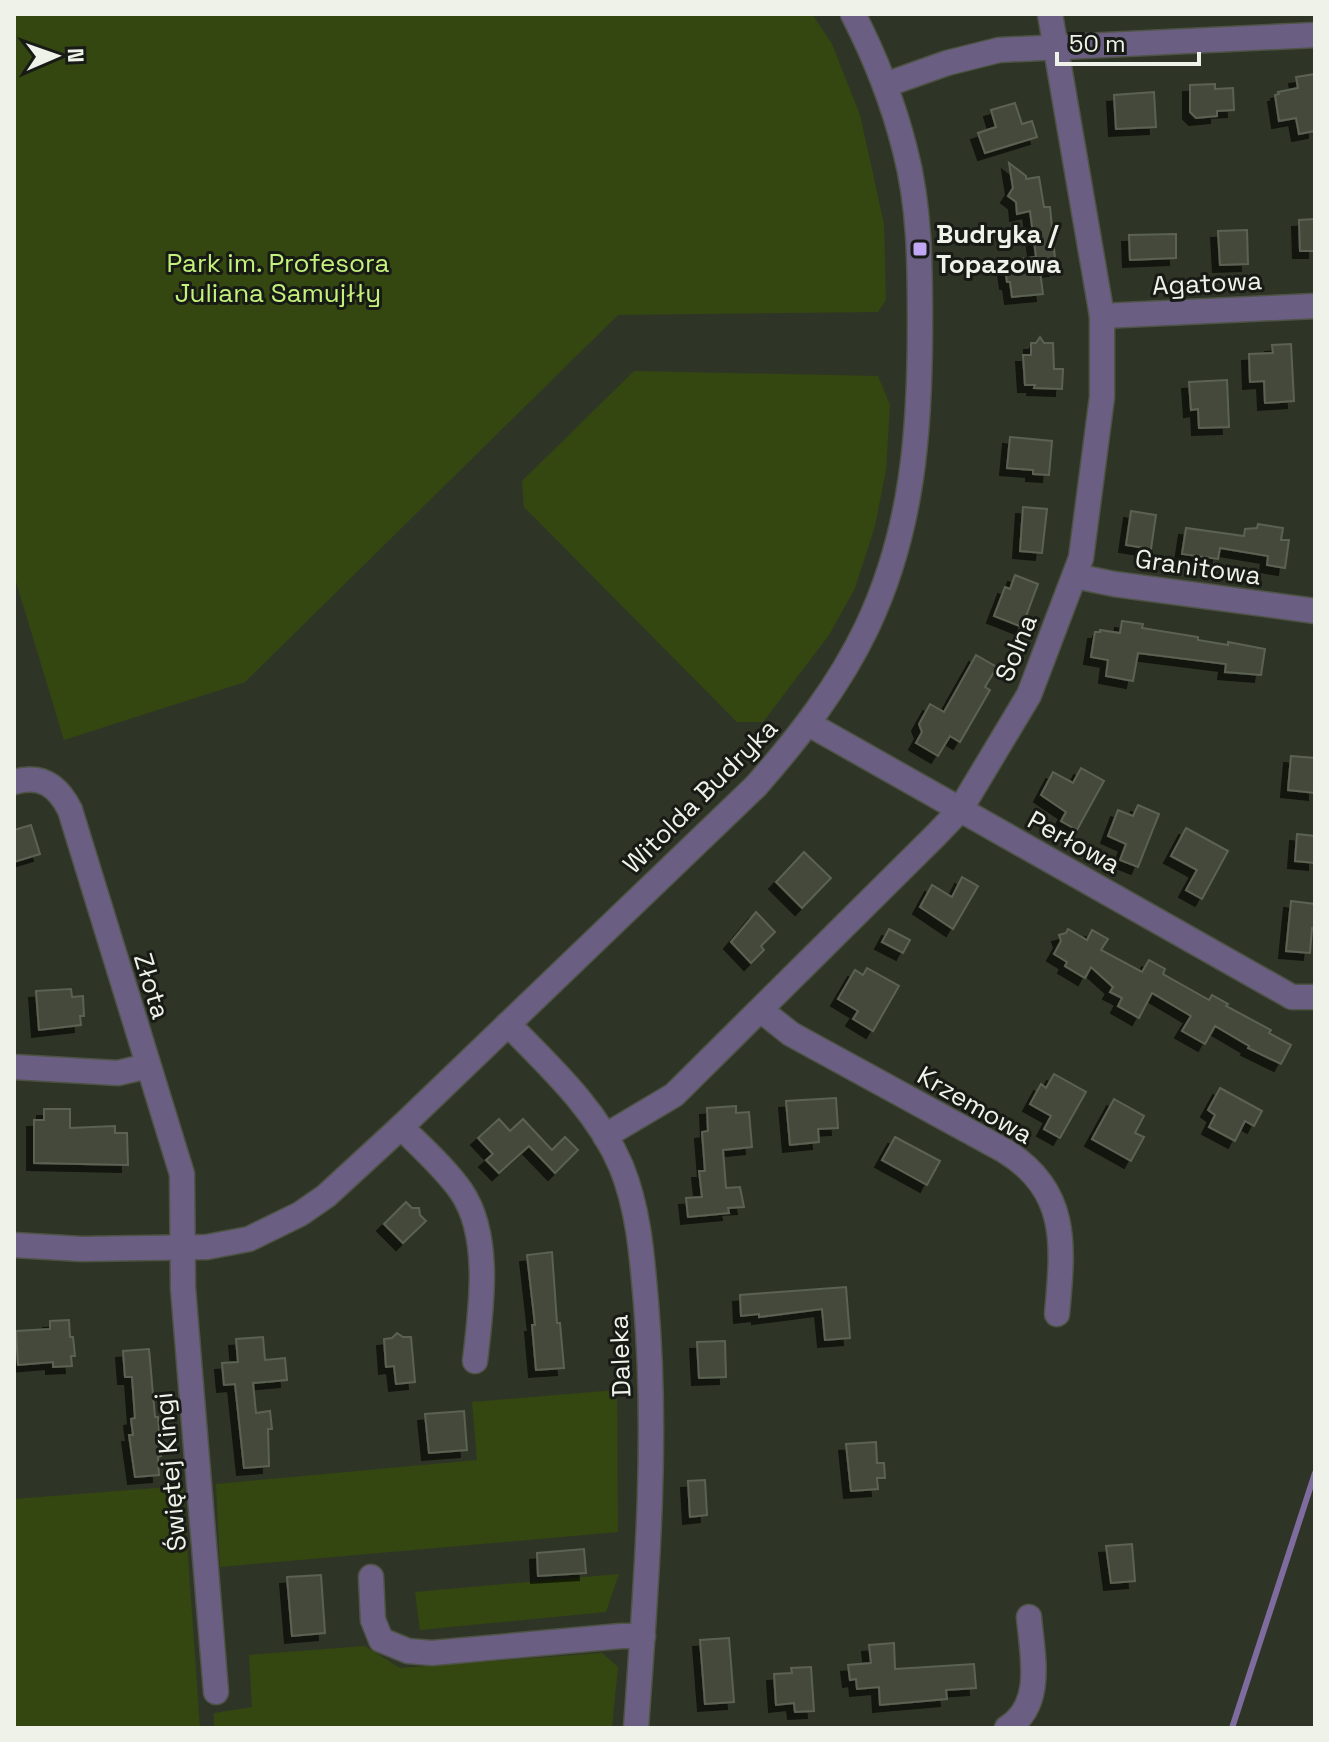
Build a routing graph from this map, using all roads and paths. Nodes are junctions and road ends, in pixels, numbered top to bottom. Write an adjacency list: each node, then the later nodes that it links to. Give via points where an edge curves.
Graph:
1 (853, 14): 5 (street, Witolda Budryka)
2 (1050, 14): 4 (street, Solna)
3 (1315, 35): 4 (street)
4 (1055, 47): 5 (street, via 972,56); 7 (street, Solna)
5 (885, 85): 10 (street, Witolda Budryka, via 915,197 920,249 916,456 902,527 878,601)
6 (1315, 306): 7 (street, Agatowa)
7 (1102, 316): 8 (street, Solna, via 1102,397)
8 (1075, 576): 9 (street, Granitowa); 12 (street, Solna, via 1029,695)
9 (1315, 611)
10 (809, 724): 12 (street, Perłowa); 15 (street, Witolda Budryka, via 756,786)
11 (14, 782): 16 (street, Złota, via 33,779 51,784 70,810)
12 (960, 810): 13 (street, Perłowa, via 1292,997); 14 (street, Solna)
13 (1315, 997)
14 (762, 1011): 19 (street, Solna, via 674,1095); 22 (street, Krzemowa, via 791,1034 1005,1151 1036,1175 1054,1206 1060,1236)
15 (508, 1024): 18 (street, Witolda Budryka); 19 (street, Daleka, via 575,1095)
16 (148, 1066): 17 (street, via 118,1073); 21 (street, Złota, via 182,1174)
17 (14, 1067)
18 (401, 1127): 21 (street, Witolda Budryka, via 300,1214 249,1239); 23 (street, via 460,1191 474,1216 482,1300)
19 (605, 1136): 26 (street, Daleka, via 620,1164 636,1218 649,1331 650,1493)
20 (14, 1245): 21 (street, Witolda Budryka)
21 (184, 1248): 27 (street, Świętej Kingi)
22 (1057, 1314)
23 (475, 1361)
24 (371, 1577): 26 (street, via 373,1620 381,1640 408,1651)
25 (1029, 1617): 29 (street, via 1033,1684 1021,1717)
26 (643, 1636): 28 (street, Daleka)
27 (216, 1692)
28 (636, 1728)
29 (1007, 1728)

